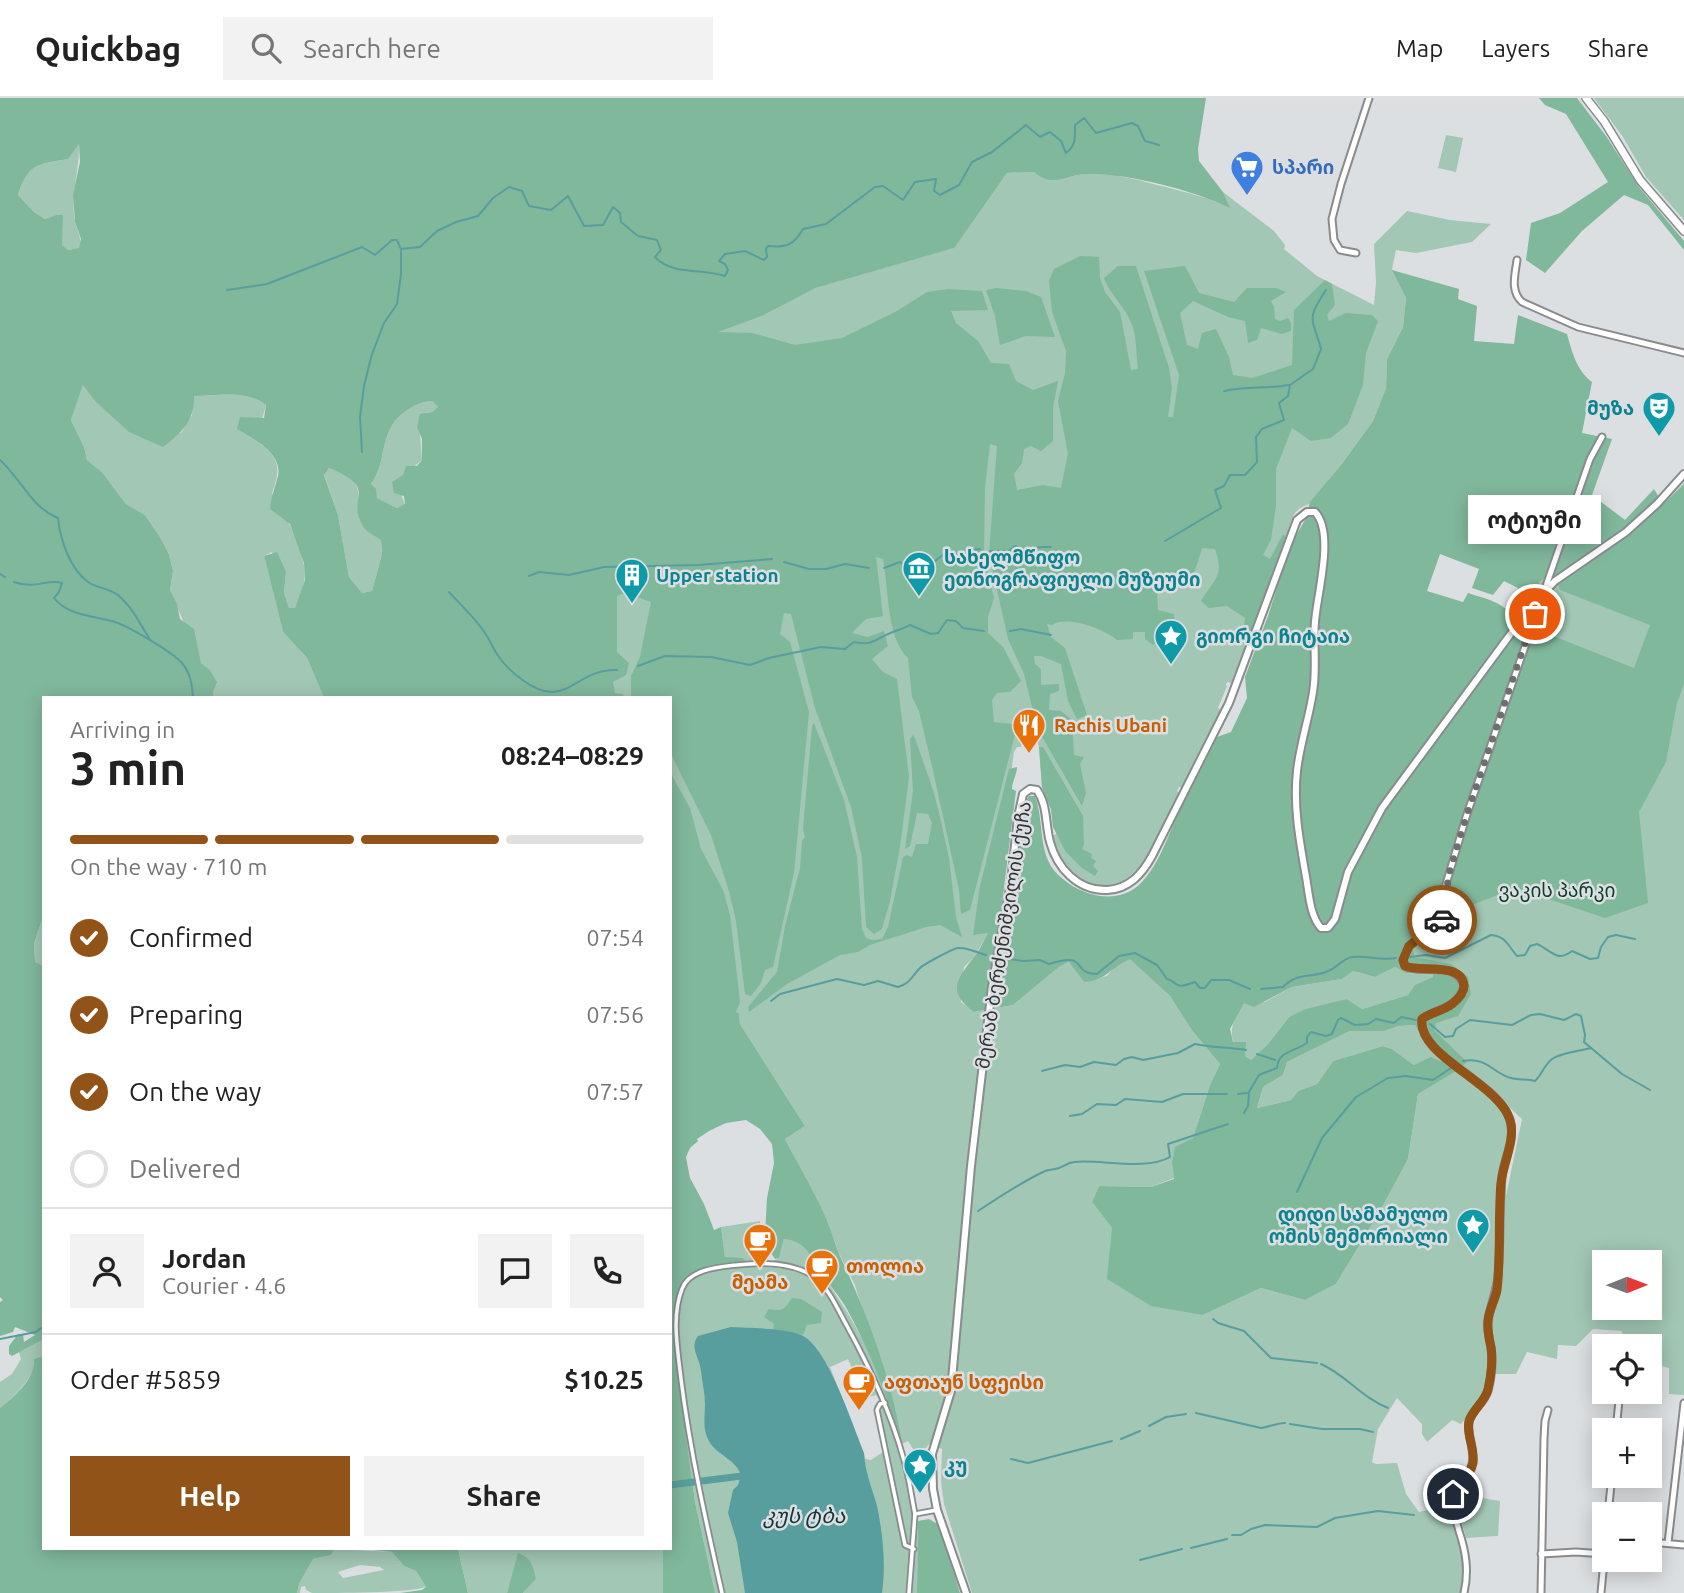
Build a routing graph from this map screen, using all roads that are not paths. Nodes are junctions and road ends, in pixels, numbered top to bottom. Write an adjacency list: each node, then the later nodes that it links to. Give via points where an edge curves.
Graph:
1 (1369, 98): 4 (street, via 1332,219 1340,250)
2 (1586, 98): 3 (main road, via 1640,180)
3 (1684, 231)
4 (1356, 253)
5 (1517, 260): 6 (street, via 1514,289 1522,302 1578,327)
6 (1684, 353)
7 (1602, 437): 9 (street)
8 (1684, 474): 9 (street, მერაბ ბერძენიშვილის ქუჩა, via 1626,532)
9 (1541, 595): 15 (street, მერაბ ბერძენიშვილის ქუჩა, via 1382,808 1348,872 1335,919 1326,929 1314,918 1296,797 1298,759 1314,688 1323,553 1322,528 1315,512 1297,520 1229,703 1140,874 1127,885 1106,890 1073,879 1053,851 1039,793 1030,789 1023,794 992,987 951,1391 932,1454); 27 (street, via 1459,839 1446,884 1446,911 1442,920 1409,946 1403,960 1411,969 1441,969 1461,978 1464,985 1459,998 1422,1019 1422,1032 1436,1050 1488,1091 1511,1122 1501,1187 1496,1292 1488,1322 1488,1392 1470,1417 1473,1463 1451,1504 1468,1562)
10 (885, 1403): 14 (street); 20 (street, via 877,1410 905,1545); 24 (street, via 838,1310 815,1278 790,1267 760,1264 724,1266 689,1278 678,1300 681,1380 695,1475)
11 (1684, 1403): 18 (street)
12 (1548, 1410): 22 (street)
13 (911, 1455): 14 (street)
14 (904, 1459): 16 (street)
15 (937, 1510): 16 (street); 26 (street, მერაბ ბერძენიშვილის ქუჩა)
16 (915, 1514): 20 (street)
17 (1662, 1543): 18 (street)
18 (1668, 1543): 19 (street)
19 (1684, 1545)
20 (914, 1549): 25 (street)
21 (1592, 1552): 22 (street)
22 (1541, 1554): 28 (street)
23 (1603, 1572): 29 (street)
24 (722, 1593)
25 (909, 1593)
26 (966, 1593)
27 (1464, 1593)
28 (1541, 1593)
29 (1601, 1593)

